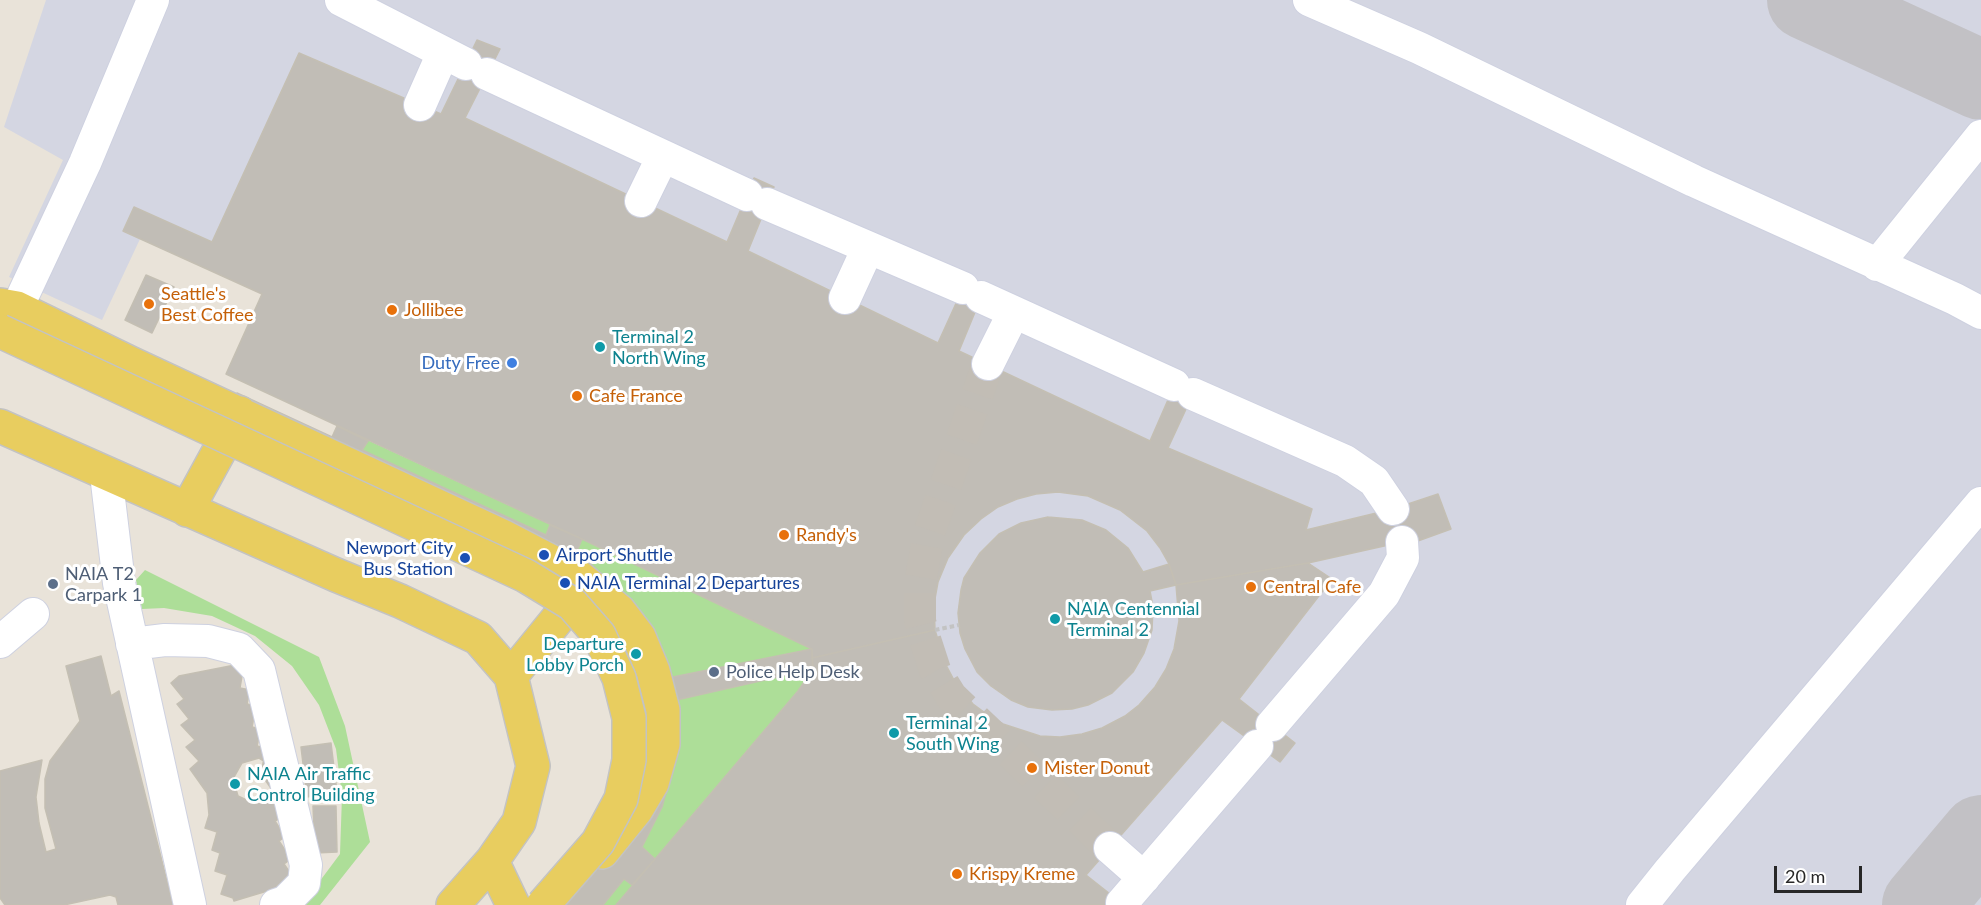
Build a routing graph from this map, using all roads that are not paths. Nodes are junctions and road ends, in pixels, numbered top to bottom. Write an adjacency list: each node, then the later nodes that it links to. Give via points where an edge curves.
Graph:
1 (153, 0): 14 (lane, via 85,163)
2 (341, 0): 4 (lane)
3 (1309, 0): 10 (lane, via 1419,48)
4 (465, 64): 5 (lane); 7 (lane)
5 (420, 105)
6 (1981, 136): 10 (lane)
7 (663, 156): 8 (lane); 9 (lane)
8 (641, 201)
9 (868, 248): 11 (lane); 12 (lane)
10 (1876, 265): 13 (lane)
11 (845, 298)
12 (1014, 312): 15 (lane); 20 (lane, via 1345,461 1374,481)
13 (1981, 313)
14 (6, 315): 16 (main road); 36 (main road, bridge, via 526,576 572,604 599,635 619,678 629,718 629,760 621,799 598,842)
15 (988, 364)
16 (240, 413): 21 (main road); 23 (main road, via 502,536 575,574)
17 (0, 426): 18 (main road)
18 (106, 474): 21 (main road); 26 (lane, via 119,583)
19 (1981, 503): 38 (lane)
20 (1393, 509)
21 (187, 510): 27 (main road, via 477,638)
22 (1402, 542): 30 (lane, via 1403,558 1384,594)
23 (586, 584): 27 (main road); 37 (main road, via 618,610 639,637 663,710 663,744 652,783 636,810)
24 (33, 614): 25 (lane)
25 (0, 642)
26 (132, 644): 32 (lane); 33 (lane, via 208,640 239,649 259,670 306,865 304,883 285,902)
27 (511, 676): 29 (main road, via 533,766 519,822)
28 (1110, 848): 30 (lane)
29 (492, 861): 34 (main road); 35 (main road)
30 (1144, 878): 31 (lane)
31 (1122, 903)
32 (190, 905)
33 (276, 905)
34 (453, 905)
35 (513, 905)
36 (543, 905)
37 (555, 905)
38 (1642, 905)

